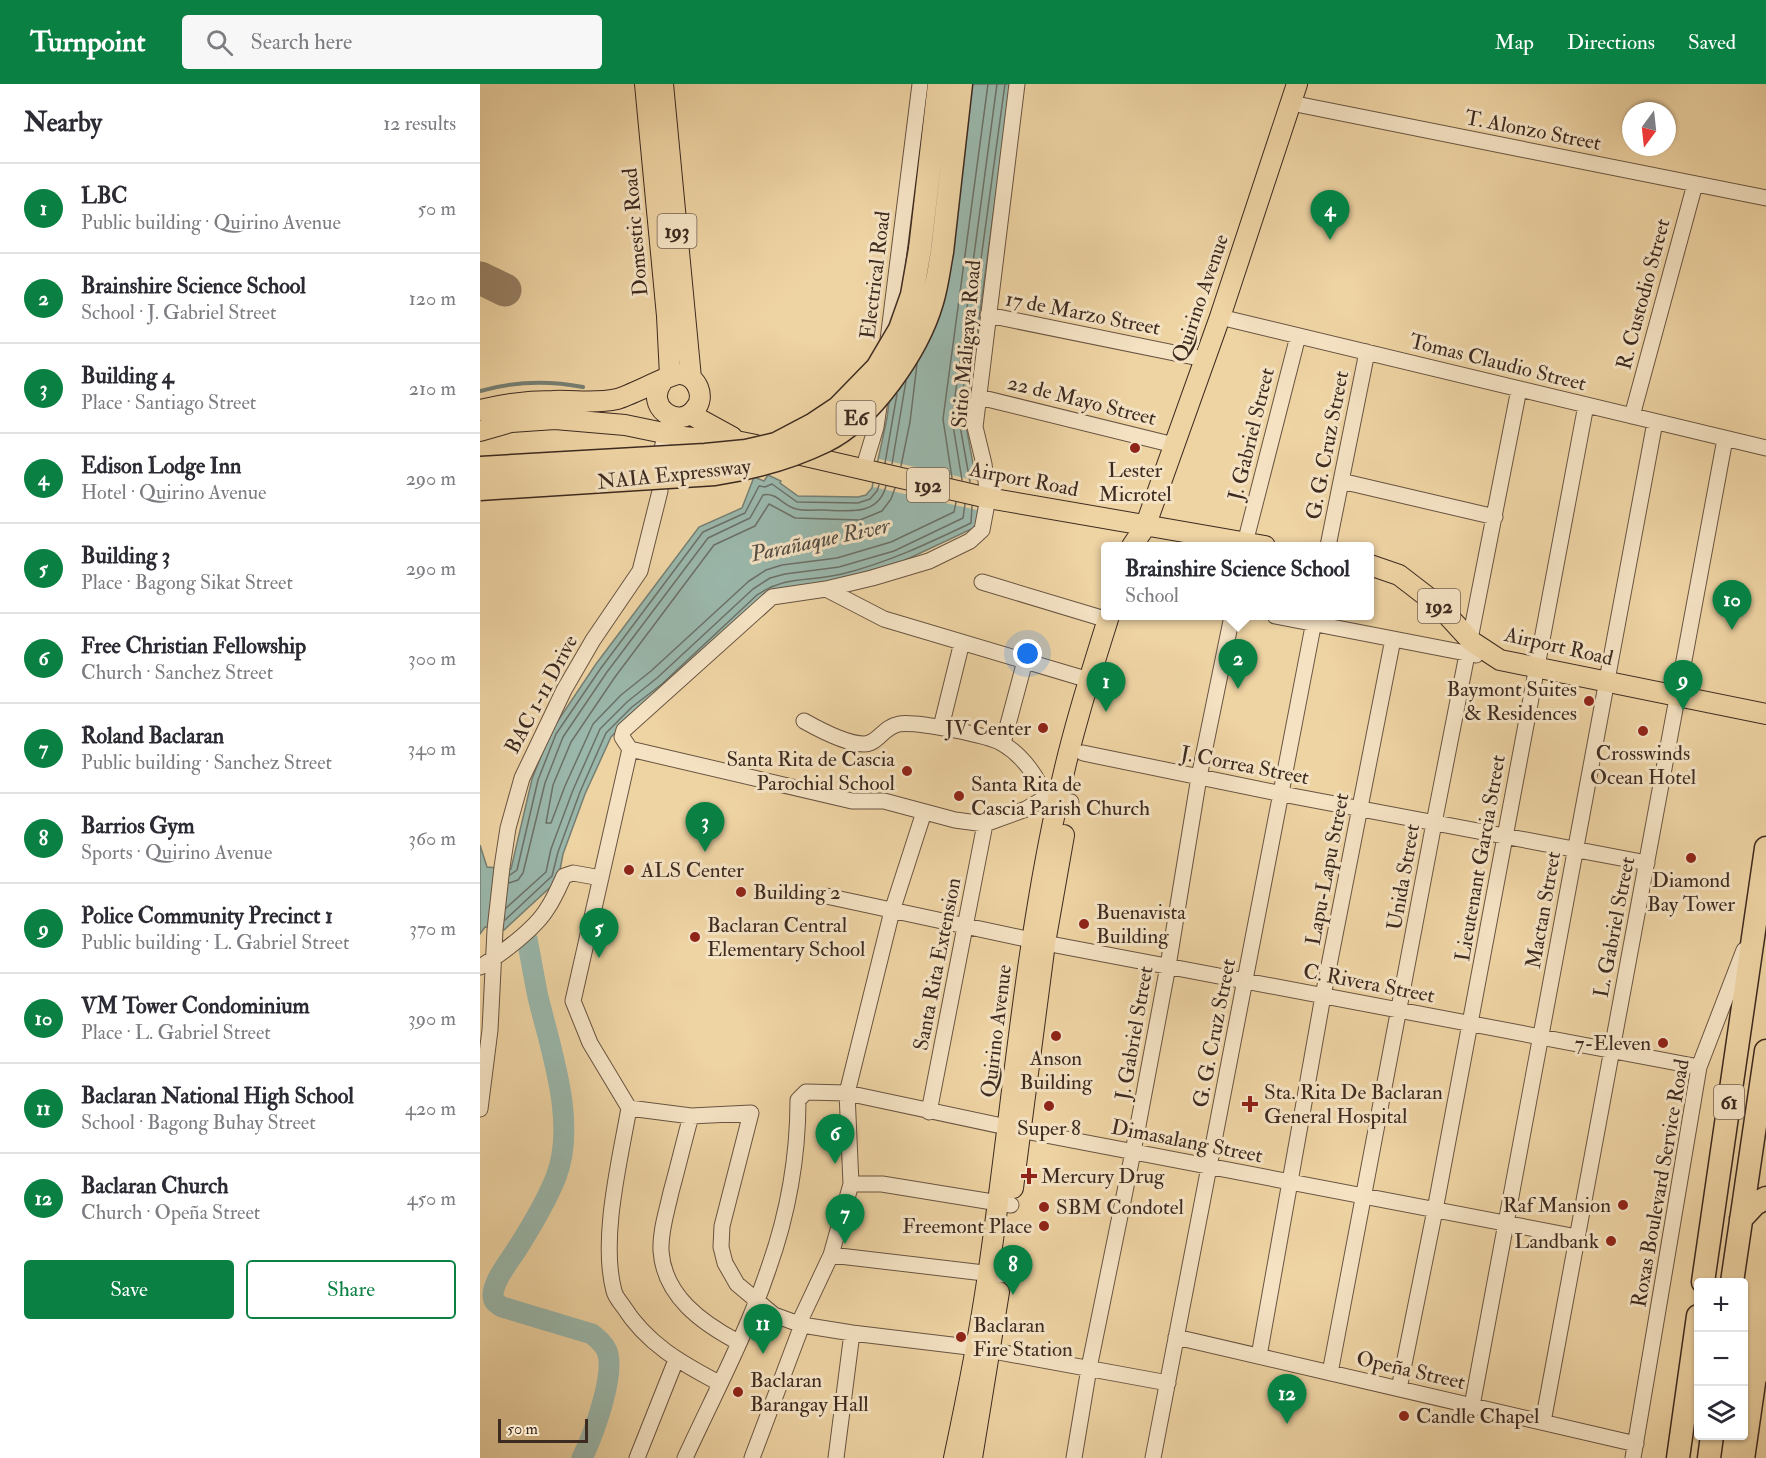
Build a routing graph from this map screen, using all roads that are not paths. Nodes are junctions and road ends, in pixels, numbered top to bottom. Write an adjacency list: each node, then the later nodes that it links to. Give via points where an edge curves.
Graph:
1 (645, 84): 16 (main road, Domestic Road / 193, via 667,316)
2 (663, 84): 15 (main road, Domestic Road / 193)
3 (920, 84): 29 (street, Electrical Road)
4 (939, 84): 28 (highway, NAIA Expressway / E6, bridge, via 912,295 900,329 877,368 838,408 777,444 746,451)
5 (961, 84): 31 (highway, NAIA Expressway / E6, bridge, via 942,252 932,302 902,367 848,426 827,440 752,468 715,474)
6 (1017, 84): 10 (street, Sitio Maligaya Road)
7 (1294, 93): 8 (street, T. Alonzo Street); 11 (main road, Quirino Avenue)
8 (1695, 184): 9 (street, T. Alonzo Street); 21 (street, R. Custodio Street)
9 (1766, 198)
10 (988, 315): 14 (street, 17 de Marzo Street); 18 (street, Sitio Maligaya Road)
11 (1220, 317): 12 (street, Tomas Claudio Street); 14 (main road, Quirino Avenue)
12 (1298, 336): 13 (street, Tomas Claudio Street); 36 (street, J. Gabriel Street)
13 (1367, 352): 17 (street, Tomas Claudio Street); 30 (street, G. G. Cruz Street)
14 (1204, 359): 26 (main road, Quirino Avenue)
15 (691, 378): 16 (main road, via 681,374); 22 (main road, via 700,396 696,408)
16 (666, 379): 20 (main road, via 614,400 520,402); 22 (main road, via 657,390 657,400 661,409)
17 (1519, 389): 19 (street, Tomas Claudio Street); 33 (street, Unida Street)
18 (979, 397): 26 (street, 22 de Mayo Street); 32 (street, Sitio Maligaya Road, via 975,427 984,464)
19 (1586, 405): 21 (street, Tomas Claudio Street); 51 (street, Lieutenant Garcia Street)
20 (480, 410)
21 (1632, 416): 23 (street, Tomas Claudio Street)
22 (678, 422): 24 (main road, via 638,427 555,420 511,422); 29 (main road, Airport Road / 192, via 741,442); 78 (street, BAC 1-11 Drive, via 660,456 660,491 640,571 570,680 522,778 508,828 495,930)
23 (1655, 422): 25 (street, Tomas Claudio Street); 53 (street, Mactan Street)
24 (480, 431)
25 (1725, 439): 27 (street, Tomas Claudio Street); 54 (street, L. Gabriel Street)
26 (1174, 445): 34 (main road, Quirino Avenue)
27 (1766, 448)
28 (480, 468)
29 (870, 472): 32 (main road, Airport Road / 192)
30 (1341, 481): 33 (street); 37 (street, G. G. Cruz Street)
31 (480, 489)
32 (984, 497): 34 (main road, Airport Road / 192); 40 (street, Sitio Maligaya Road, via 982,530 970,542 929,561)
33 (1495, 517): 49 (street, Unida Street)
34 (1145, 537): 35 (main road, Airport Road / 192)
35 (1228, 542)
36 (1245, 542)
37 (1329, 542)
38 (1374, 566): 49 (main road, Airport Road / 192, via 1399,575 1438,605)
39 (982, 582): 41 (street)
40 (826, 589): 48 (street, via 884,619); 59 (street, Sitio Maligaya Road, via 772,597 624,730 622,737)
41 (1101, 614)
42 (1112, 620): 52 (main road, Quirino Avenue)
43 (1112, 620): 60 (main road, Quirino Avenue)
44 (1231, 620): 61 (street, J. Gabriel Street)
45 (1314, 620): 62 (street, G. G. Cruz Street)
46 (1318, 620): 47 (street)
47 (1393, 639): 49 (street); 64 (street, Lapu-Lapu Street)
48 (962, 642): 50 (street); 57 (street)
49 (1470, 647): 51 (main road, Airport Road / 192, via 1500,660); 66 (street, Unida Street)
50 (1025, 662): 52 (street); 58 (street)
51 (1536, 667): 53 (main road, Airport Road / 192); 68 (street, Lieutenant Garcia Street)
52 (1089, 680): 63 (main road, Quirino Avenue)
53 (1608, 682): 54 (main road, Airport Road / 192); 70 (street, Mactan Street)
54 (1679, 696): 55 (main road, Airport Road / 192); 71 (street, L. Gabriel Street)
55 (1766, 714)
56 (804, 721): 57 (street, via 830,735 865,744 877,739 888,727)
57 (941, 727): 58 (street)
58 (1003, 743): 63 (street, via 1041,787)
59 (627, 746): 65 (street, via 852,801 884,801); 72 (street)
60 (1083, 753): 61 (street, J. Correa Street); 63 (main road, Quirino Avenue)
61 (1199, 777): 62 (street, J. Correa Street); 79 (street, J. Gabriel Street)
62 (1282, 794): 64 (street, J. Correa Street); 80 (street, G. G. Cruz Street)
63 (1058, 800): 67 (street); 77 (main road, Quirino Avenue)
64 (1361, 808): 66 (street, J. Correa Street); 81 (street, Lapu-Lapu Street)
65 (924, 812): 67 (street); 74 (street)
66 (1434, 823): 68 (street, J. Correa Street); 82 (street, Unida Street)
67 (986, 824): 76 (street, Santa Rita Extension)
68 (1505, 836): 70 (street, J. Correa Street); 83 (street, Lieutenant Garcia Street)
69 (1766, 848): 75 (highway, 61)
70 (1575, 850): 71 (street, J. Correa Street); 84 (street, Mactan Street)
71 (1647, 863): 85 (street, L. Gabriel Street)
72 (601, 878): 78 (street, via 573,873 564,876 546,911); 90 (street, via 573,1001 590,1043)
73 (826, 896): 74 (street, C. Rivera Street)
74 (891, 911): 76 (street, C. Rivera Street); 88 (street)
75 (1755, 922): 87 (street, Roxas Boulevard Service Road); 109 (highway, 61)
76 (966, 927): 77 (street, C. Rivera Street); 92 (street, Santa Rita Extension)
77 (1038, 942): 79 (street, C. Rivera Street); 95 (main road, Quirino Avenue)
78 (486, 964): 91 (street, BAC 1-11 Drive, via 490,1030)
79 (1168, 966): 80 (street, C. Rivera Street); 96 (street, J. Gabriel Street)
80 (1245, 981): 81 (street, C. Rivera Street); 97 (street, G. G. Cruz Street)
81 (1323, 996): 82 (street, C. Rivera Street); 98 (street, Lapu-Lapu Street)
82 (1400, 1010): 83 (street, C. Rivera Street); 100 (street, Unida Street)
83 (1470, 1024): 84 (street, C. Rivera Street); 103 (street, Lieutenant Garcia Street)
84 (1541, 1037): 85 (street, C. Rivera Street); 105 (street, Mactan Street)
85 (1612, 1051): 87 (street, C. Rivera Street); 106 (street, L. Gabriel Street)
86 (1766, 1051): 89 (highway, 61)
87 (1699, 1067): 128 (street, Roxas Boulevard Service Road)
88 (847, 1093): 92 (street, Dimasalang Street); 99 (street); 111 (street, Dimasalang Street, via 806,1092 799,1098 792,1173 783,1217)
89 (1759, 1099): 94 (highway); 104 (highway, 61)
90 (629, 1108): 93 (street); 119 (street, via 610,1223 614,1292 631,1319)
91 (480, 1109)
92 (929, 1112): 95 (street, Dimasalang Street)
93 (691, 1116): 111 (street, via 751,1113 722,1226 721,1246 737,1284); 116 (street, via 664,1219 664,1267 682,1301 714,1329)
94 (1766, 1122)
95 (1014, 1129): 96 (street, Dimasalang Street); 102 (main road, Quirino Avenue)
96 (1133, 1152): 97 (street, Dimasalang Street); 120 (street, J. Gabriel Street)
97 (1210, 1167): 98 (street, Dimasalang Street); 115 (street, G. G. Cruz Street)
98 (1290, 1182): 100 (street, Dimasalang Street); 118 (street, Lapu-Lapu Street)
99 (851, 1184): 102 (street, via 882,1184); 107 (street)
100 (1364, 1197): 103 (street, Dimasalang Street); 121 (street, Unida Street)
101 (1766, 1198): 104 (highway)
102 (1004, 1203): 108 (main road, Quirino Avenue)
103 (1435, 1210): 105 (street, Dimasalang Street); 124 (street, Lieutenant Garcia Street)
104 (1741, 1219): 110 (highway, 61)
105 (1505, 1224): 106 (street, Dimasalang Street); 125 (street, Mactan Street)
106 (1577, 1237): 126 (street, L. Gabriel Street)
107 (831, 1255): 108 (street); 112 (street)
108 (995, 1275): 117 (main road, Quirino Avenue)
109 (1704, 1278)
110 (1733, 1278)
111 (756, 1302): 112 (street, via 774,1315); 116 (street)
112 (801, 1324): 114 (street); 131 (street)
113 (1696, 1332): 137 (highway)
114 (852, 1333): 117 (street); 132 (street)
115 (1176, 1337): 118 (street, Opeña Street); 123 (street, G. G. Cruz Street)
116 (738, 1341): 122 (street)
117 (984, 1349): 120 (street); 133 (main road, Quirino Avenue); 134 (main road, Quirino Avenue)
118 (1259, 1356): 121 (street, Opeña Street)
119 (676, 1360): 122 (street); 129 (street)
120 (1089, 1368): 123 (street); 135 (street, J. Gabriel Street)
121 (1330, 1373): 124 (street, Opeña Street)
122 (719, 1383): 130 (street)
123 (1168, 1383): 136 (street, G. G. Cruz Street)
124 (1399, 1389): 125 (street, Opeña Street)
125 (1472, 1406): 126 (street, Opeña Street)
126 (1543, 1422): 128 (street, Opeña Street)
127 (1711, 1440): 138 (highway)
128 (1635, 1451)
129 (637, 1458)
130 (686, 1458)
131 (752, 1458)
132 (836, 1458)
133 (954, 1458)
134 (972, 1458)
135 (1074, 1458)
136 (1153, 1458)
137 (1678, 1458)
138 (1709, 1458)

